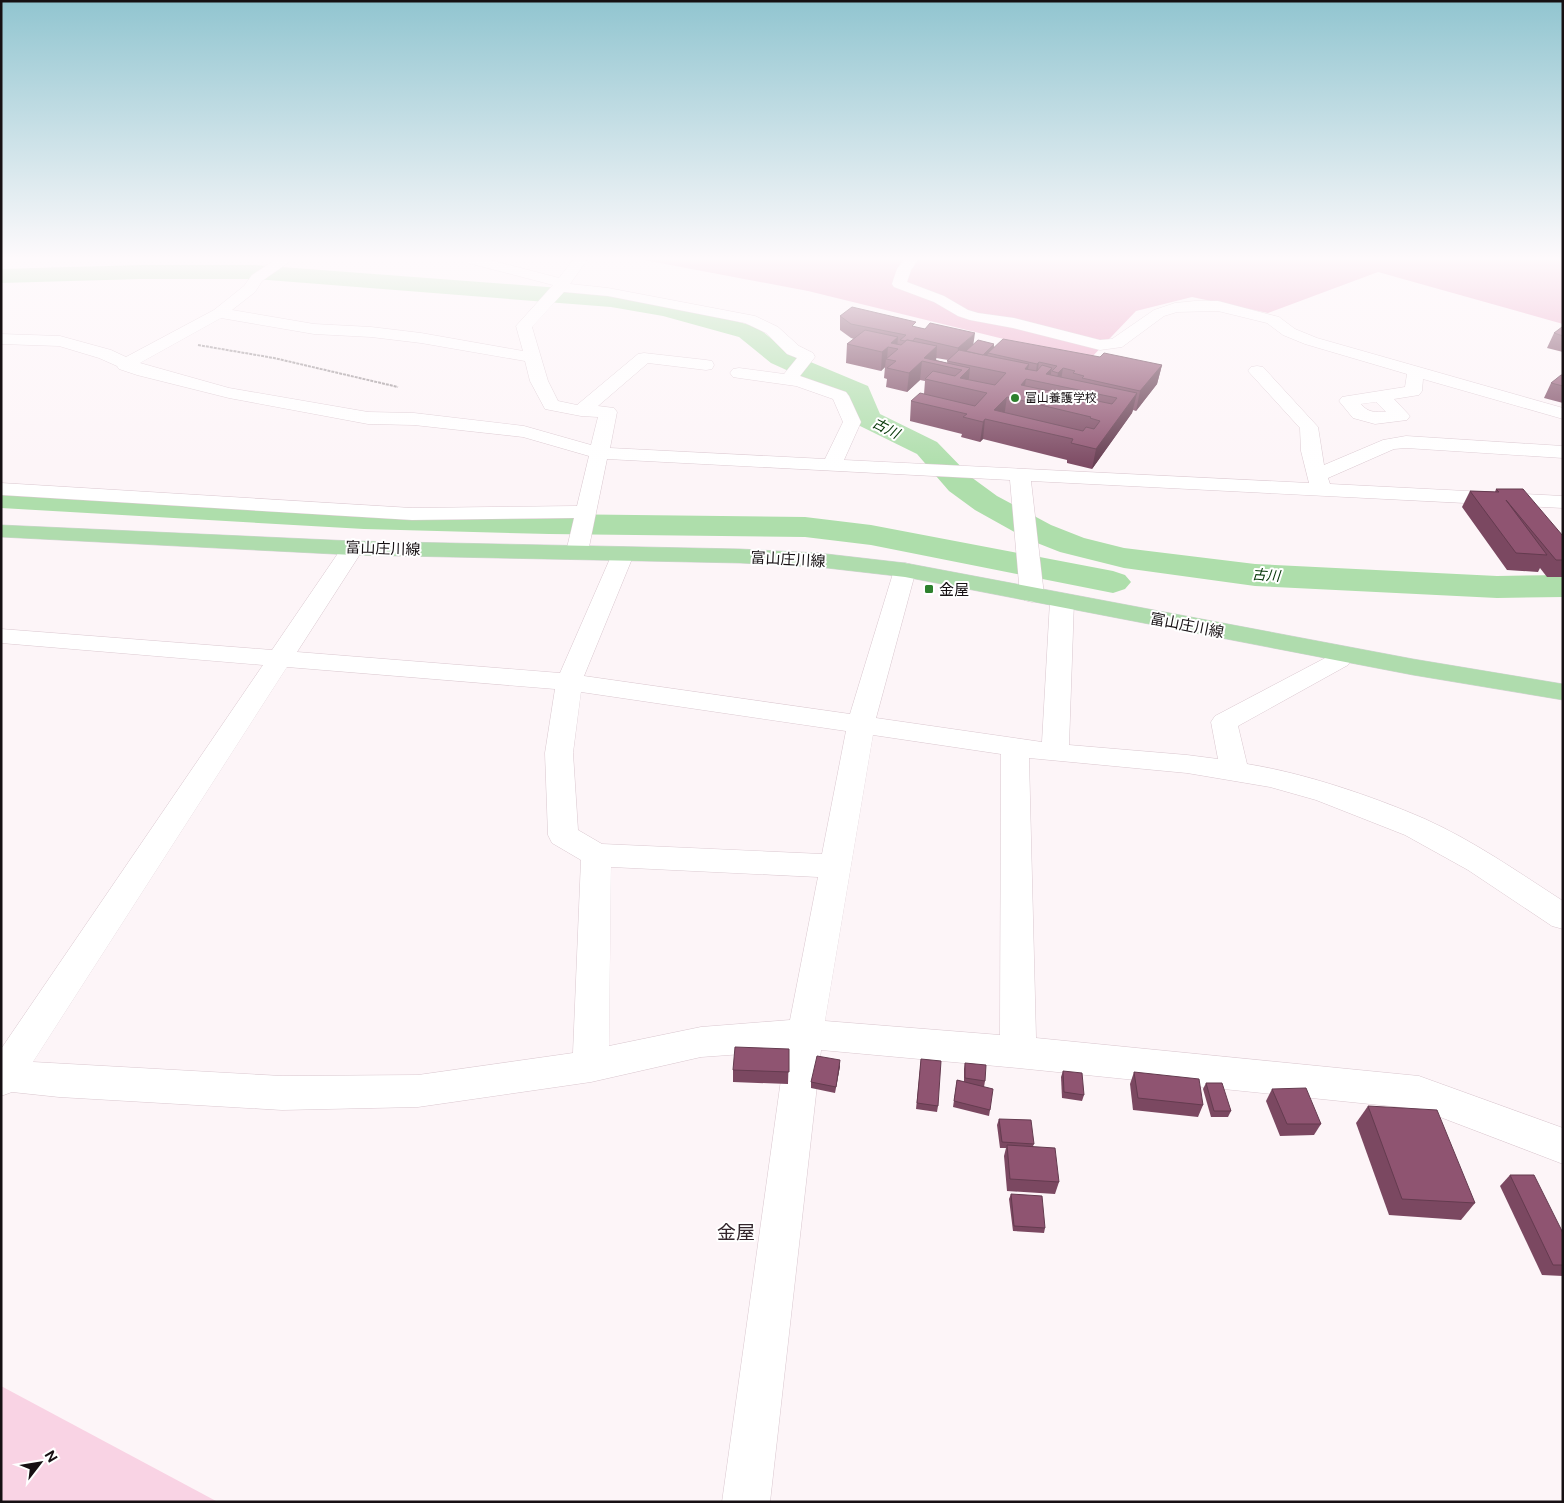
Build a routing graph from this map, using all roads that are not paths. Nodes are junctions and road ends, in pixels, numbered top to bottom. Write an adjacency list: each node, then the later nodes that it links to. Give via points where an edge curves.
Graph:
1 (190, 330): 10 (street)
2 (336, 330): 9 (street, via 421,338)
3 (525, 330): 9 (street)
4 (772, 330): 13 (street, via 793,350 806,357)
5 (1040, 330): 6 (street, via 1100,345 1116,344)
6 (1136, 330)
7 (1287, 330): 14 (street, via 1311,342)
8 (1, 339): 10 (street, via 60,341 105,354)
9 (533, 357): 17 (street, via 539,381 551,404)
10 (125, 365): 20 (street, via 228,393 313,409 368,418 414,419 524,432)
11 (706, 365): 17 (street, via 644,358)
12 (1257, 370): 23 (street, via 1310,427 1309,442)
13 (795, 371): 15 (street); 21 (street, via 840,396 852,422)
14 (1416, 371): 16 (street, via 1413,391); 18 (street)
15 (739, 373)
16 (1380, 396)
17 (581, 411): 20 (street, via 608,412)
18 (1563, 414)
19 (1563, 452): 23 (street, via 1406,442 1390,444)
20 (600, 453): 21 (street); 26 (street)
21 (832, 464): 22 (street)
22 (1020, 475): 23 (street); 31 (street)
23 (1319, 482): 25 (street)
24 (1, 489): 26 (street, via 412,514)
25 (1563, 502)
26 (582, 529): 28 (main road, 富山庄川線); 29 (main road, 富山庄川線)
27 (1, 531): 28 (main road, 富山庄川線)
28 (353, 548): 35 (street)
29 (622, 554): 30 (main road, 富山庄川線, via 818,560); 36 (street)
30 (905, 570): 31 (main road, 富山庄川線); 38 (street)
31 (1031, 576): 32 (main road, 富山庄川線)
32 (1062, 601): 34 (main road, 富山庄川線); 40 (street)
33 (1, 636): 35 (street)
34 (1339, 653): 37 (main road, 富山庄川線); 41 (street, via 1339,660 1224,722)
35 (278, 659): 36 (street); 48 (street)
36 (569, 682): 38 (street); 42 (street, via 559,754 563,835)
37 (1563, 692)
38 (861, 724): 39 (street); 43 (street)
39 (1015, 747): 40 (street); 46 (street)
40 (1055, 753): 41 (street)
41 (1235, 772): 44 (street, via 1270,777 1326,793 1415,827 1479,862)
42 (596, 855): 43 (street); 47 (street)
43 (835, 866): 45 (street)
44 (1563, 917)
45 (804, 1034): 46 (street); 47 (street, via 701,1042); 50 (street)
46 (1018, 1052): 49 (street, via 1419,1093)
47 (591, 1066): 48 (street, via 418,1090 282,1093)
48 (3, 1077)
49 (1563, 1146)
50 (746, 1502)

